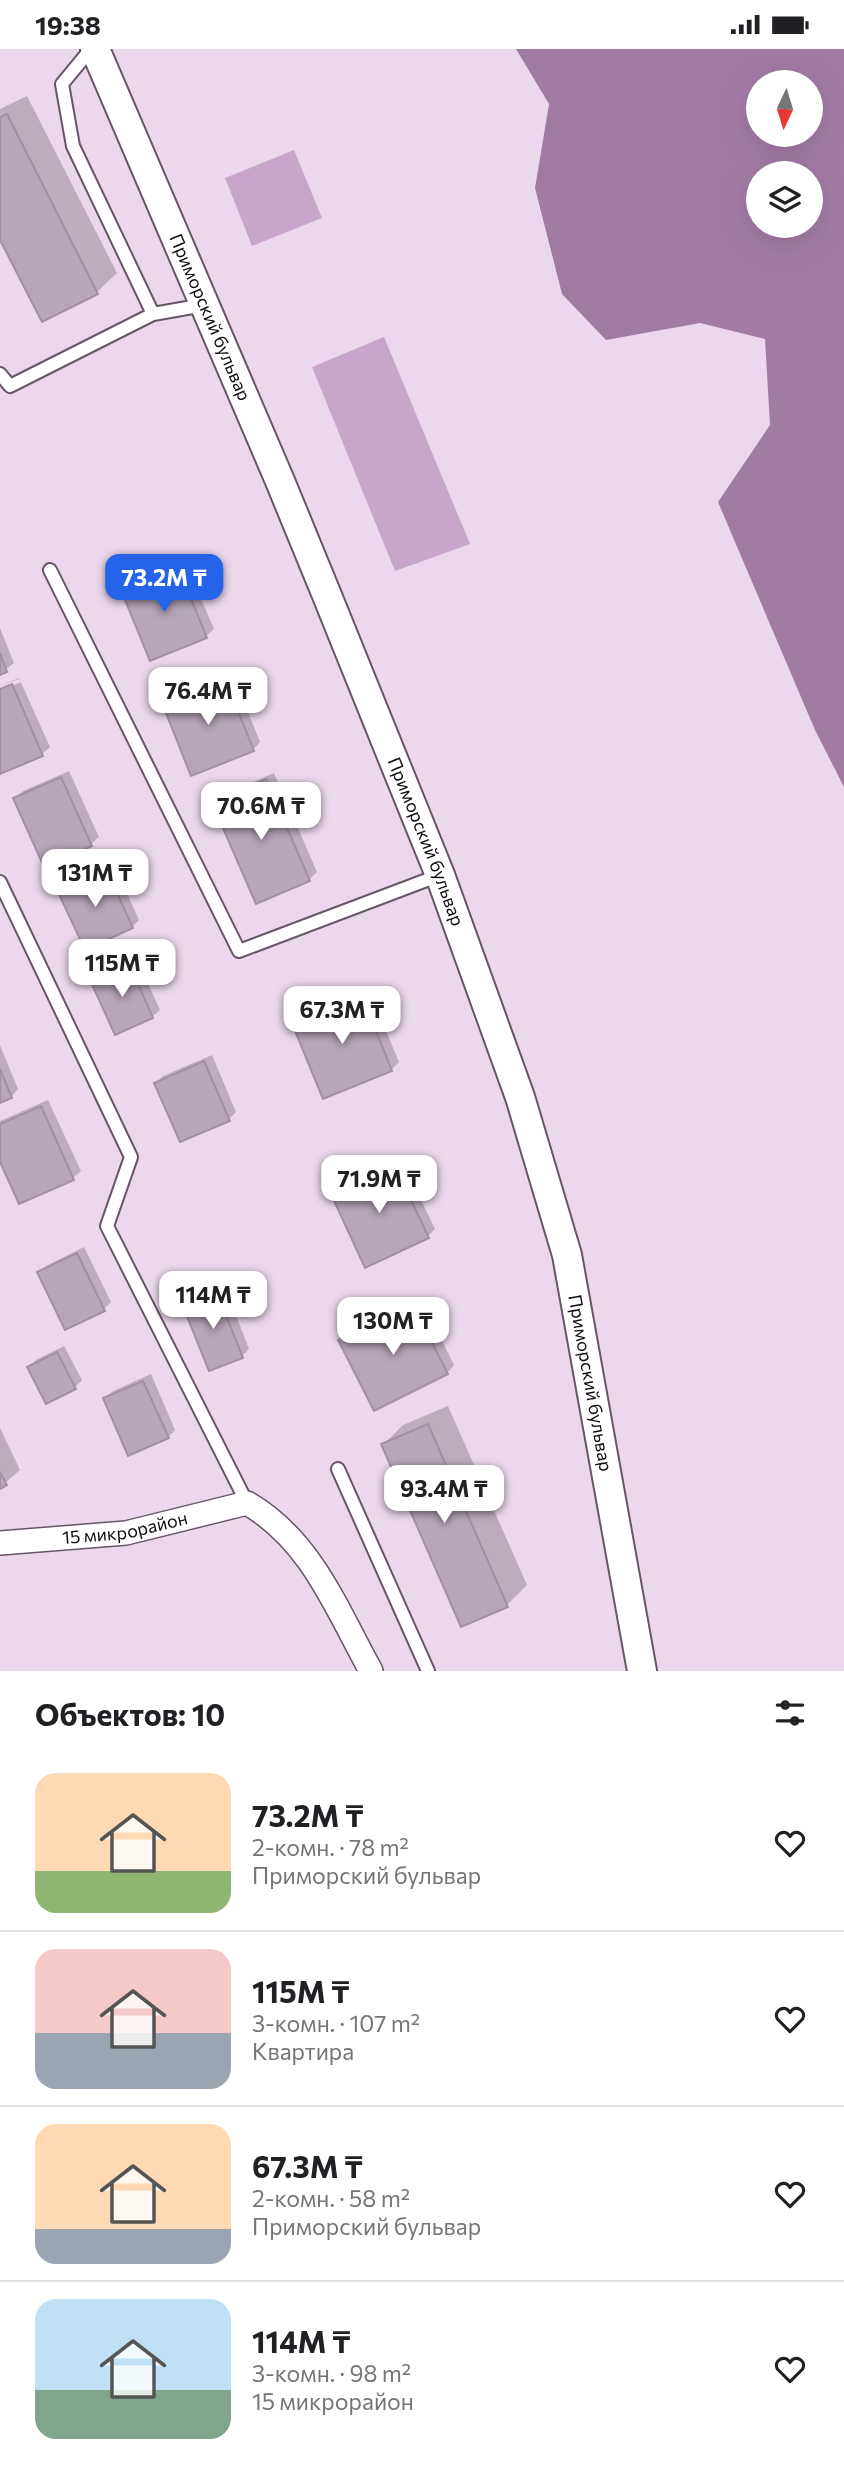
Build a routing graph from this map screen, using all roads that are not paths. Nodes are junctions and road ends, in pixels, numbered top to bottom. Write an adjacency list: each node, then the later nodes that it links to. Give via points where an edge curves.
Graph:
1 (93, 49): 2 (street, Приморский бульвар); 3 (lane, via 62,84 72,146)
2 (205, 305): 3 (lane); 7 (street, Приморский бульвар)
3 (153, 314): 5 (lane)
4 (0, 374): 5 (lane)
5 (5, 389)
6 (50, 570): 7 (lane, via 239,951)
7 (440, 875): 14 (street, Приморский бульвар, via 520,1097 567,1255)
8 (0, 882): 10 (lane, via 131,1157 107,1226)
9 (338, 1469): 13 (lane)
10 (247, 1503): 11 (street, 15 микрорайон, via 126,1533); 12 (street, via 266,1514 307,1555)
11 (0, 1542)
12 (371, 1671)
13 (428, 1671)
14 (642, 1671)

